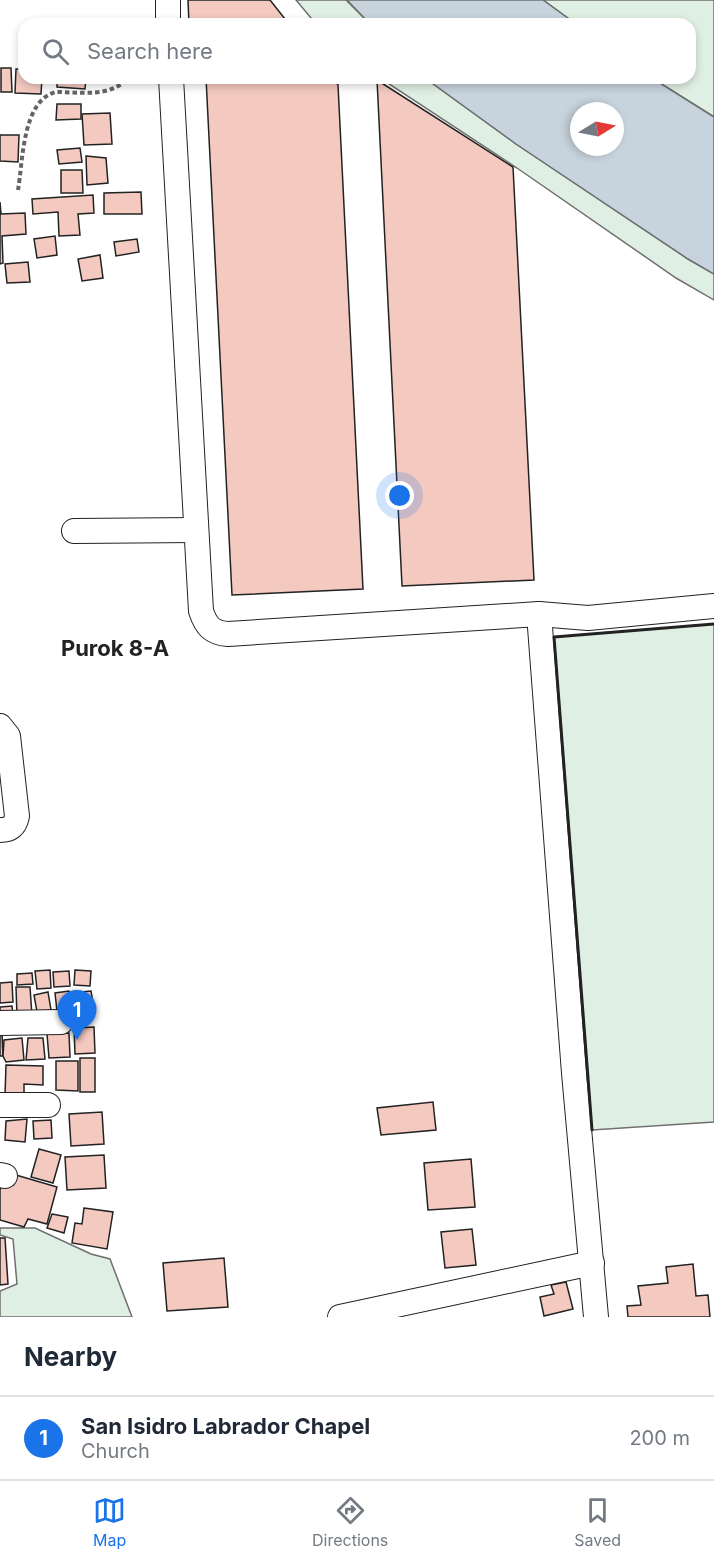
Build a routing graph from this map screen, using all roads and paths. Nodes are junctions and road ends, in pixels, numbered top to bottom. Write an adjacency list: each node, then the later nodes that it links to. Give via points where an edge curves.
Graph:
1 (168, 0): 2 (street)
2 (168, 18)
3 (120, 84): 5 (path, via 112,90 56,92 42,99 29,123)
4 (171, 84): 6 (street)
5 (18, 190)
6 (196, 530): 7 (street); 9 (street, via 201,611 211,629 219,634)
7 (74, 531)
8 (714, 606): 9 (street, via 588,618)
9 (539, 614): 16 (street)
10 (0, 726): 11 (street, via 8,736 17,816 12,827)
11 (0, 831)
12 (62, 1022): 13 (street)
13 (0, 1023)
14 (0, 1105): 15 (street)
15 (48, 1105)
16 (592, 1263): 17 (street); 18 (street)
17 (340, 1317)
18 (596, 1317)

